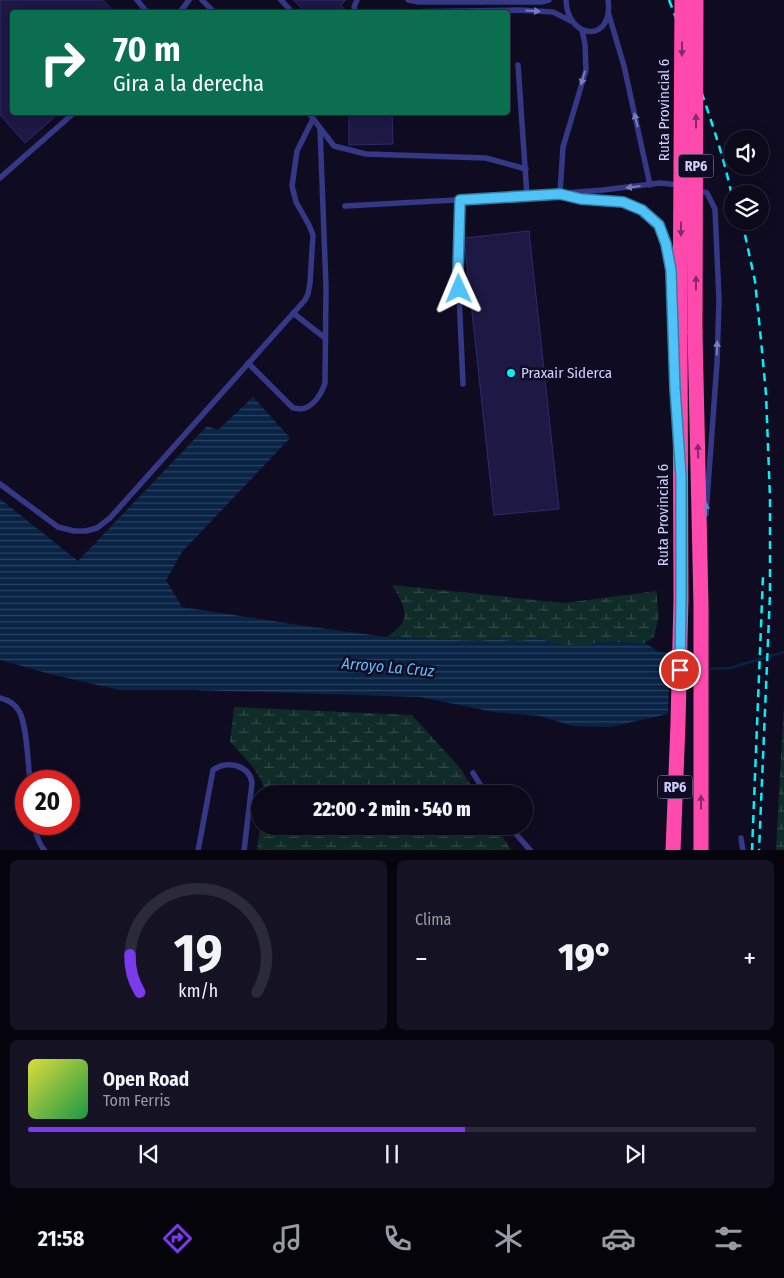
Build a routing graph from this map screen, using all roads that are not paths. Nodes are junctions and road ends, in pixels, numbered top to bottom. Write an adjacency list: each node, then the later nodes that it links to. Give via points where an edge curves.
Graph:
1 (137, 0): 10 (lane)
2 (202, 0): 11 (lane)
3 (281, 0): 12 (lane)
4 (408, 0): 5 (lane)
5 (548, 0)
6 (566, 0): 15 (lane)
7 (608, 0): 14 (lane)
8 (682, 0): 30 (highway, Ruta Provincial 6 / RP6, one-way to 30, bridge)
9 (696, 0): 30 (highway, Ruta Provincial 6 / RP6, one-way to 9, bridge)
10 (146, 10)
11 (212, 10)
12 (290, 10)
13 (510, 10): 15 (lane, one-way to 15, via 554,12)
14 (609, 15): 16 (lane, via 599,30); 24 (lane, one-way to 14, via 624,66)
15 (571, 21): 16 (lane)
16 (582, 30): 25 (lane, one-way to 25, via 586,70 564,147)
17 (518, 65): 22 (lane)
18 (72, 115): 23 (lane)
19 (310, 115): 20 (lane)
20 (313, 120): 21 (lane); 29 (lane, via 297,151 292,186 296,202 313,235 310,283 308,294)
21 (320, 128): 22 (lane, via 334,146 366,154 486,158); 31 (lane)
22 (526, 169): 26 (lane)
23 (0, 178)
24 (650, 185): 25 (lane, one-way to 25); 35 (lane, one-way to 24, via 717,354 719,300 715,209 707,193 690,187)
25 (560, 194): 26 (lane); 30 (lane, via 623,202 642,210 659,225 666,244)
26 (527, 196): 27 (lane)
27 (460, 200): 28 (lane); 33 (lane, via 458,270)
28 (345, 206)
29 (292, 313): 31 (lane); 32 (lane)
30 (681, 333): 35 (highway, Ruta Provincial 6 / RP6, one-way to 30); 37 (highway, Ruta Provincial 6 / RP6)
31 (325, 338): 32 (lane, via 325,383 316,400 302,409 293,408)
32 (248, 363): 34 (lane, via 110,518 97,528 74,531 58,527)
33 (463, 384)
34 (0, 484)
35 (700, 599): 50 (highway, Ruta Provincial 6 / RP6, one-way to 35)
36 (0, 698): 38 (lane, via 8,700 24,721)
37 (678, 723): 48 (highway); 49 (highway, Ruta Provincial 6 / RP6)
38 (29, 770)
39 (473, 773): 40 (lane)
40 (480, 785)
41 (36, 835): 44 (lane)
42 (517, 835): 47 (lane)
43 (741, 838): 51 (lane)
44 (45, 850)
45 (198, 850): 46 (lane, via 213,770 218,766 237,765 252,776)
46 (244, 850)
47 (531, 850)
48 (664, 850)
49 (673, 850)
50 (701, 850)
51 (742, 850)

